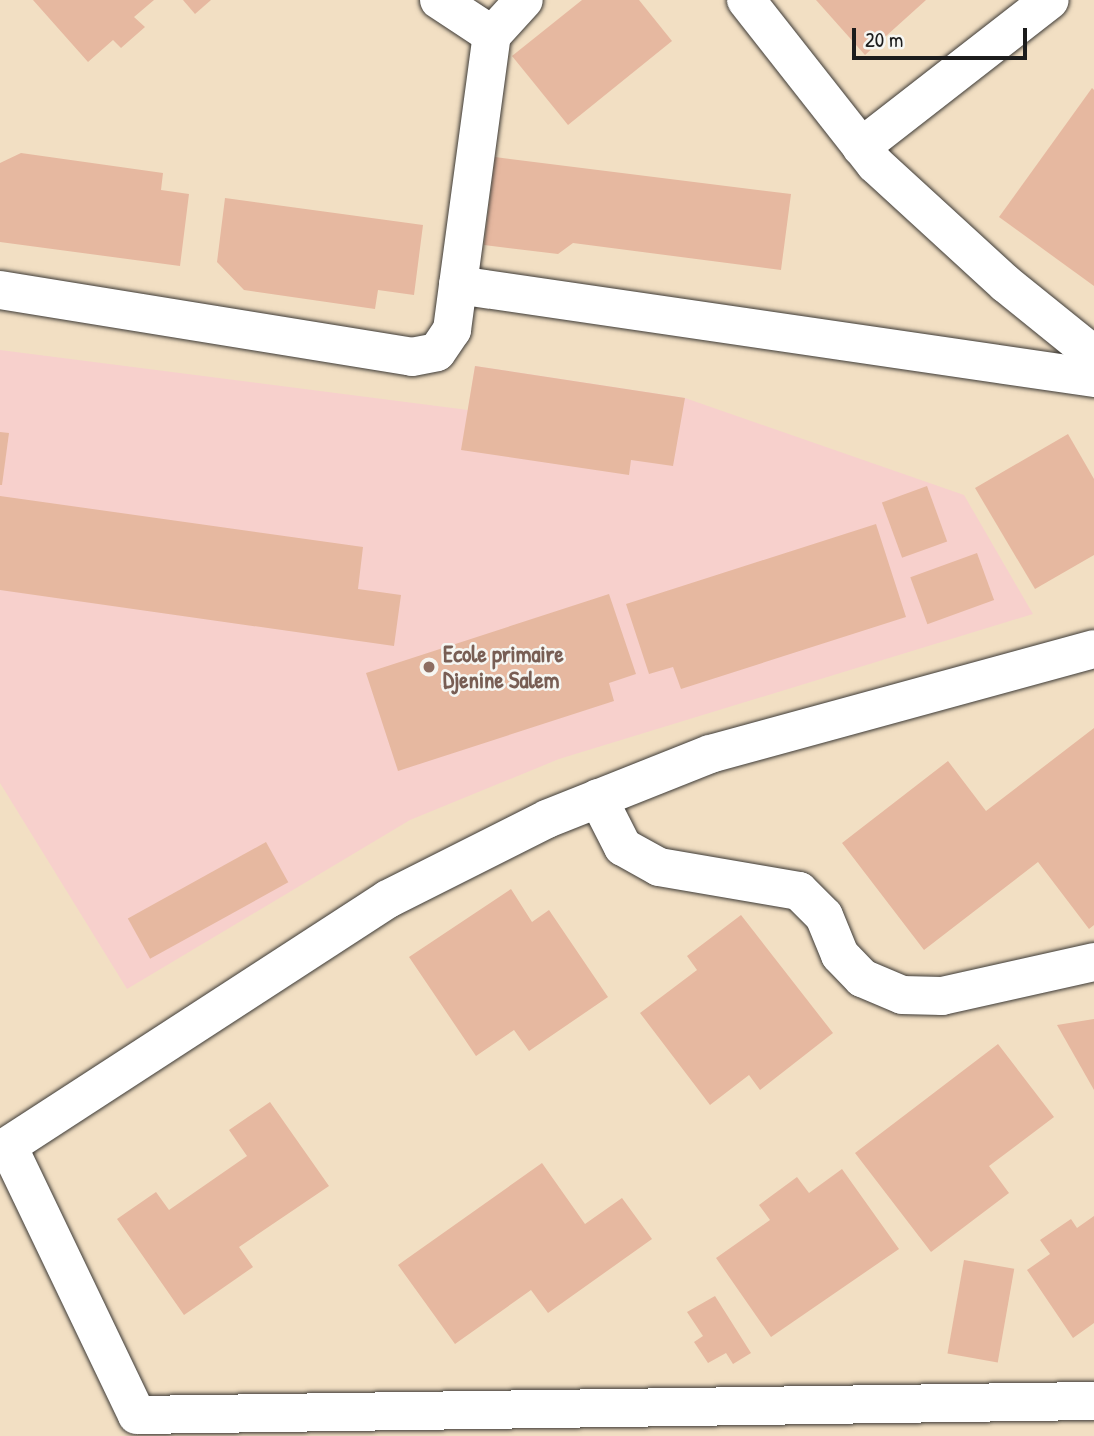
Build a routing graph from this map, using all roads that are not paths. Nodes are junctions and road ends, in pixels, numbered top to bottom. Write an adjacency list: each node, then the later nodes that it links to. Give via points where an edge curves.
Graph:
1 (439, 0): 5 (street)
2 (524, 0): 5 (street)
3 (746, 0): 6 (street)
4 (1050, 0): 6 (street)
5 (492, 35): 7 (street)
6 (861, 147): 9 (street, via 1006,285)
7 (458, 285): 8 (street, via 452,330 438,352 412,357); 10 (street)
8 (0, 290)
9 (1094, 355)
10 (1094, 377)
11 (1094, 649): 12 (street, via 710,754)
12 (598, 799): 13 (street, via 623,847 659,867 799,891 824,916 840,955 862,978 902,995 942,996); 14 (street, via 388,899)
13 (1094, 962)
14 (4, 1146): 16 (street)
15 (1094, 1401): 16 (street)
16 (141, 1426)

